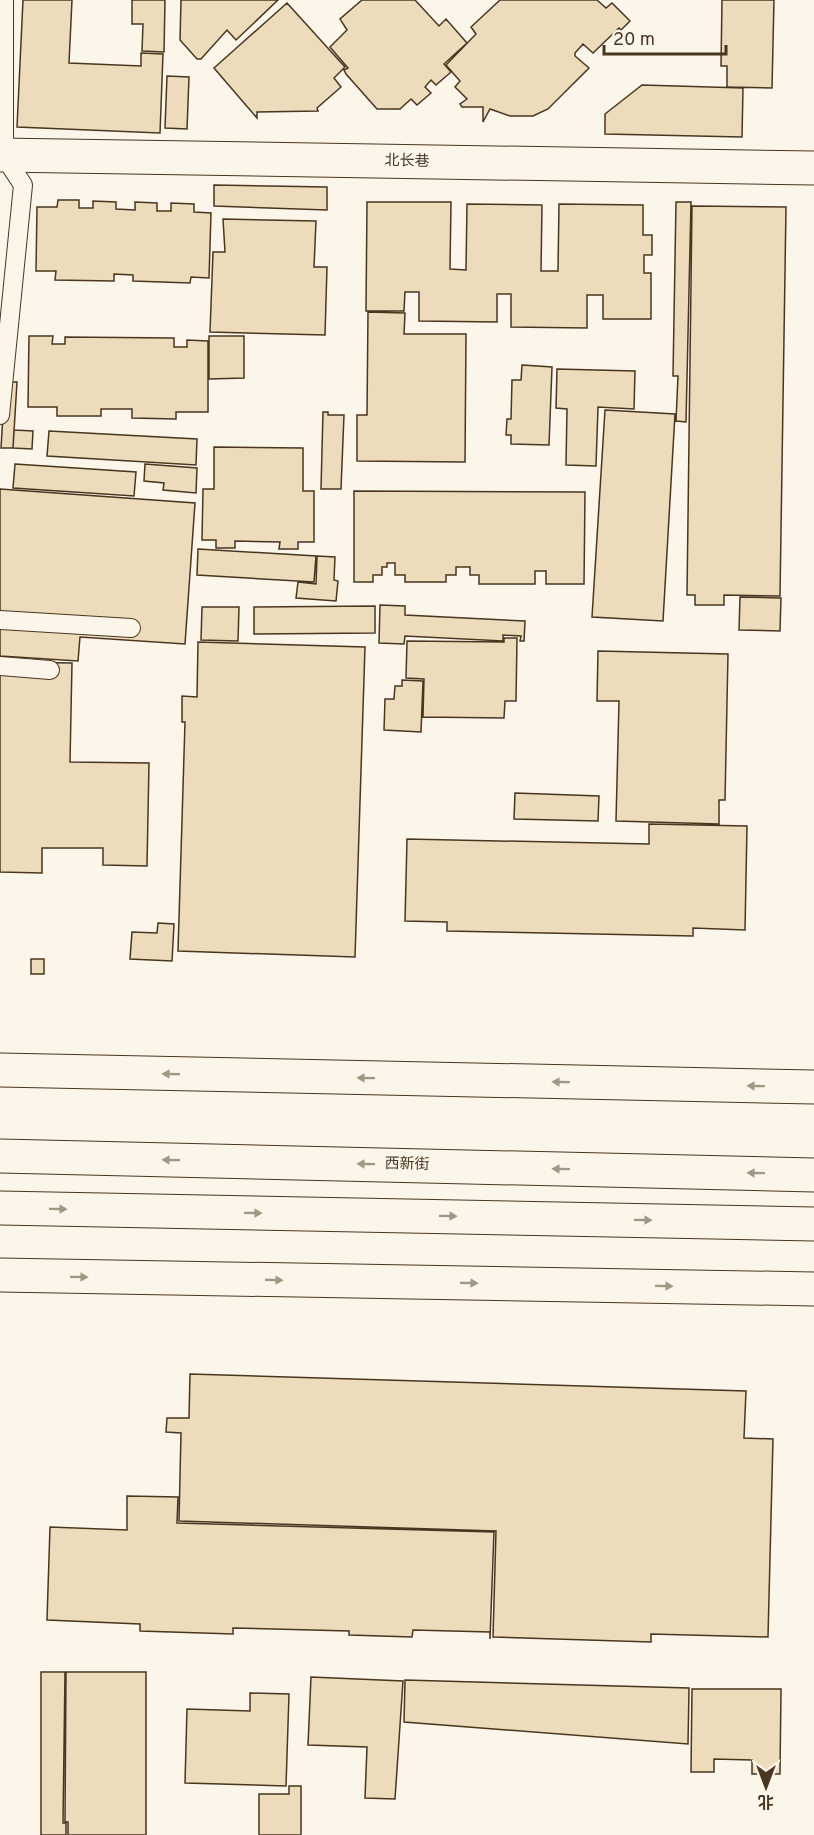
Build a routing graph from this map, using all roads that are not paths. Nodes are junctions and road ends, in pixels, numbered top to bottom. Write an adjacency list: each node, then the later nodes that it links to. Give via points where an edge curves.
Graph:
1 (4, 0): 2 (lane)
2 (2, 155): 3 (street, 北长巷); 4 (lane, via 23,185)
3 (814, 168)
4 (0, 415)
5 (0, 620): 6 (lane)
6 (131, 628)
7 (0, 666): 8 (lane)
8 (50, 670)
9 (0, 1070): 10 (street, one-way to 9)
10 (814, 1087)
11 (0, 1156): 12 (street, 西新街, one-way to 11)
12 (814, 1175)
13 (0, 1208): 14 (street, one-way to 14)
14 (814, 1224)
15 (0, 1275): 16 (street, one-way to 16)
16 (814, 1289)

